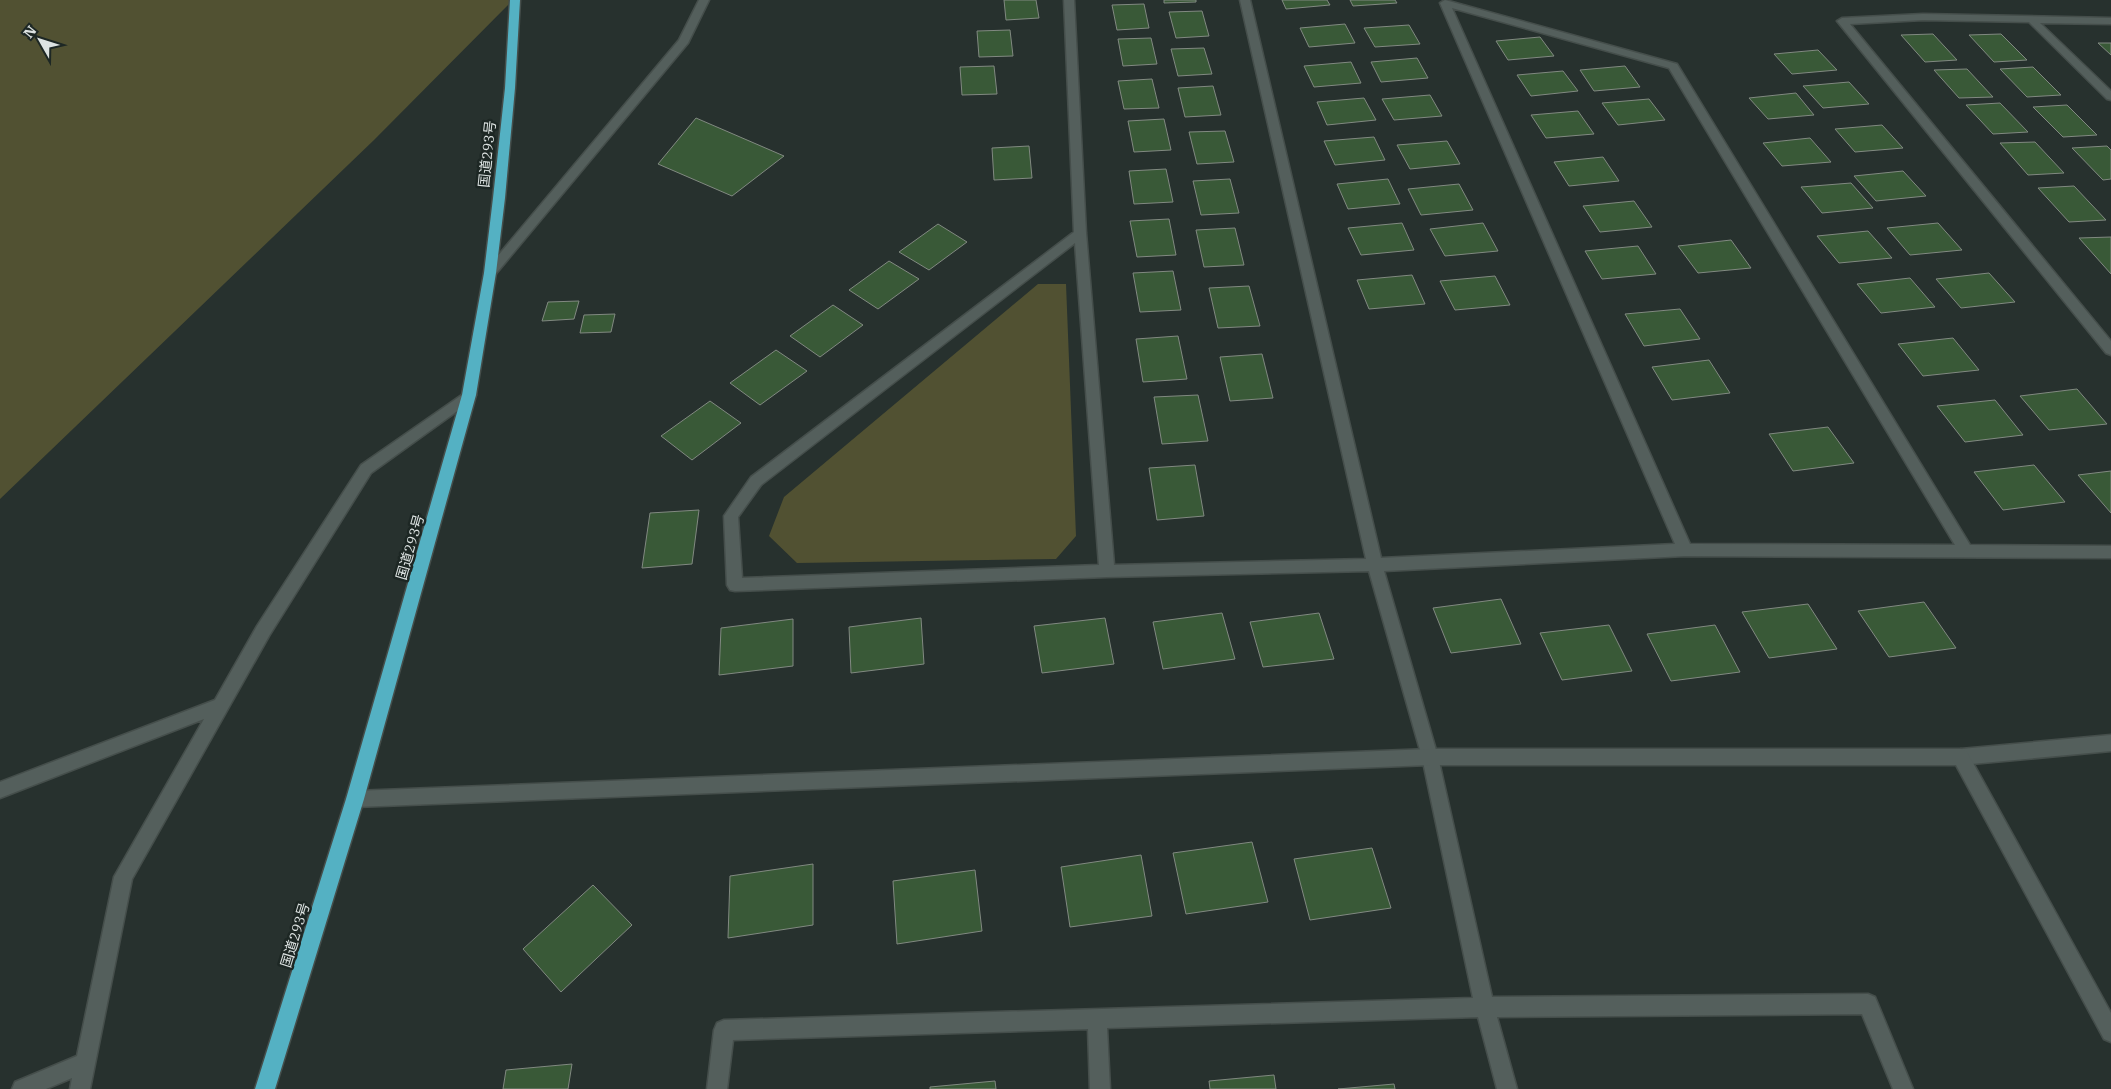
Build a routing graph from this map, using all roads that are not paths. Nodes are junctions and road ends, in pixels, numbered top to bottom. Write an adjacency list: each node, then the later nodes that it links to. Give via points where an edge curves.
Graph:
1 (514, 0): 9 (highway, 国道293号, via 510,88)
2 (704, 0): 9 (street, via 684,41)
3 (1069, 0): 8 (street)
4 (1245, 0): 15 (street)
5 (2032, 20): 6 (street); 7 (street); 10 (street, via 1923,17 1842,21)
6 (2111, 22)
7 (2111, 97)
8 (1080, 233): 16 (street); 16 (street, via 756,481 731,516 735,585)
9 (490, 273): 11 (highway, 国道293号)
10 (2111, 350)
11 (469, 395): 17 (street, via 366,469 263,631); 22 (highway, 国道293号)
12 (1685, 550): 13 (street); 13 (street, via 1445,3 1673,66); 15 (street)
13 (1966, 551): 14 (street)
14 (2111, 552)
15 (1375, 565): 16 (street); 19 (street)
16 (1107, 571)
17 (221, 705): 21 (street); 26 (street, via 123,877)
18 (2111, 743): 20 (street)
19 (1430, 757): 20 (street); 22 (street); 23 (street)
20 (1961, 757): 25 (street)
21 (0, 790)
22 (355, 799): 29 (highway, 国道293号)
23 (1485, 1007): 24 (street); 32 (street); 33 (street, via 1868,1004)
24 (1097, 1018): 30 (street, via 724,1030); 31 (street)
25 (2111, 1032)
26 (85, 1063): 27 (street); 28 (street)
27 (22, 1089)
28 (80, 1089)
29 (265, 1089)
30 (717, 1089)
31 (1100, 1089)
32 (1507, 1089)
33 (1903, 1089)

